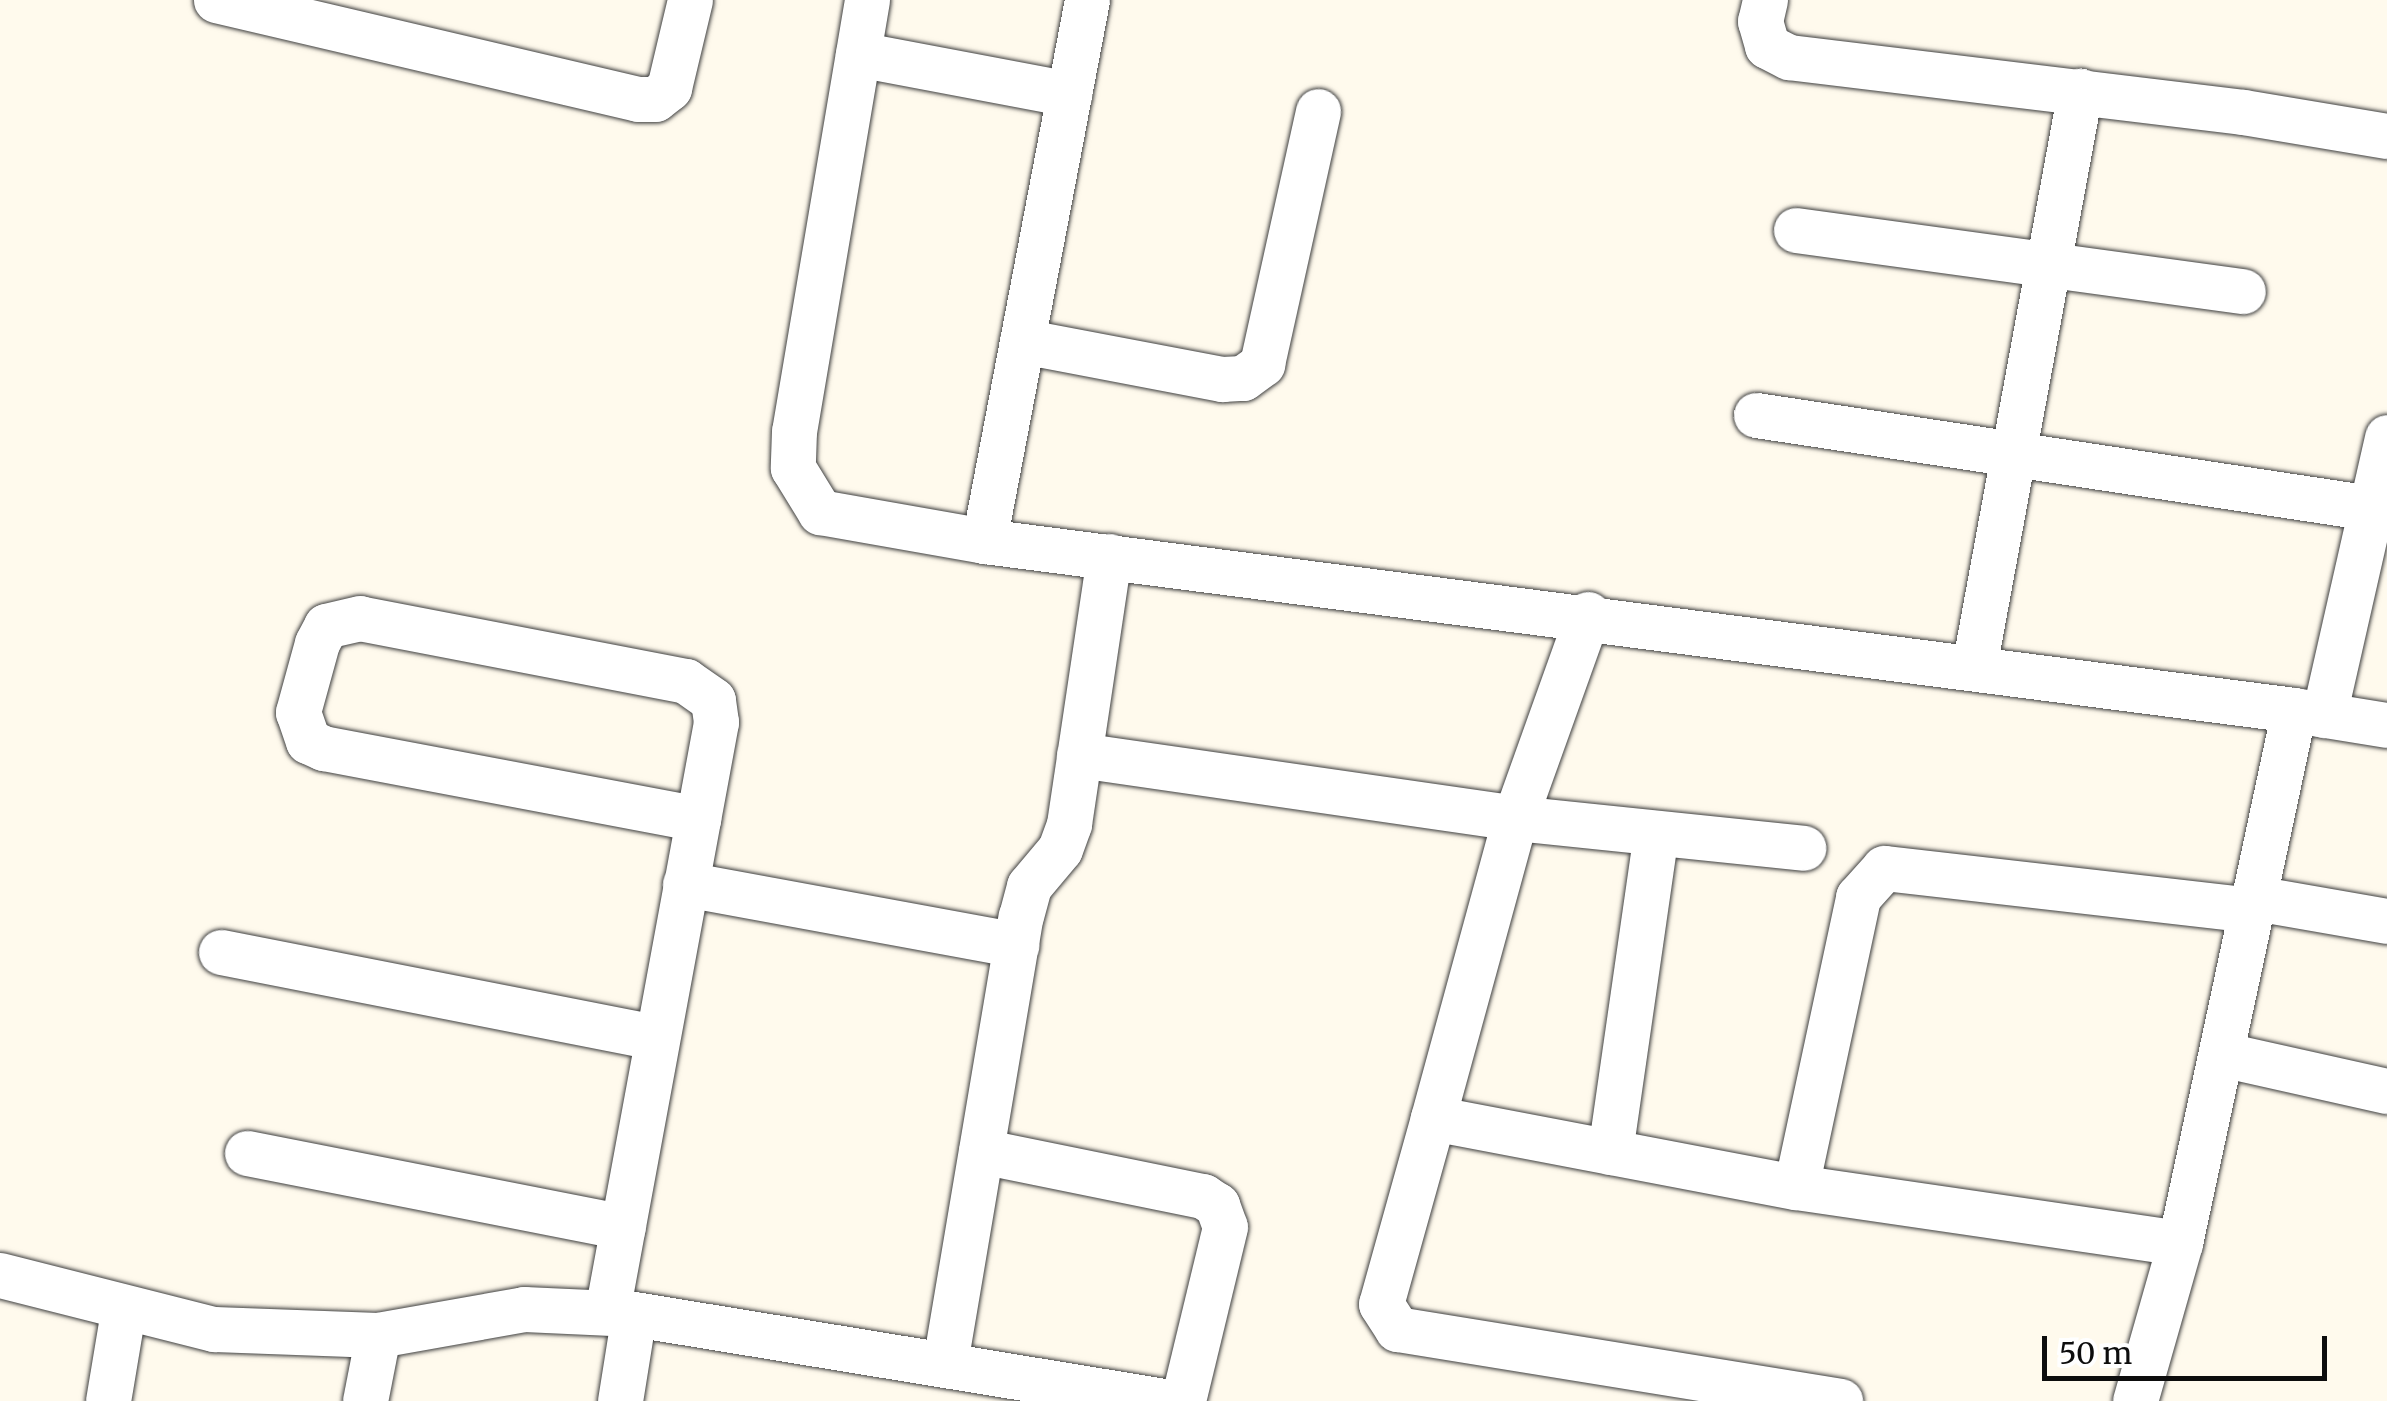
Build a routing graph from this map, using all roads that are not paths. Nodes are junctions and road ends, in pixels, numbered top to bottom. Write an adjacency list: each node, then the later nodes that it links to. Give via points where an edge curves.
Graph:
1 (216, 0): 2 (street, via 655,99 669,88)
2 (690, 0)
3 (866, 0): 6 (street)
4 (1087, 0): 8 (street)
5 (1765, 0): 7 (street, via 1760,21 1767,46 1788,57)
6 (858, 54): 8 (street); 19 (street, via 793,468 820,512)
7 (2080, 91): 10 (street); 12 (street)
8 (1069, 94): 14 (street)
9 (1318, 111): 14 (street, via 1262,364 1243,378 1222,379)
10 (2387, 136)
11 (1796, 230): 12 (street)
12 (2048, 264): 13 (street); 17 (street)
13 (2242, 291)
14 (1022, 341): 19 (street)
15 (1756, 416): 17 (street)
16 (2387, 437): 18 (street)
17 (2013, 453): 18 (street); 22 (street)
18 (2371, 508): 23 (street)
19 (984, 541): 20 (street)
20 (1109, 556): 21 (street); 25 (street)
21 (1588, 614): 22 (street); 27 (street)
22 (1974, 667): 23 (street)
23 (2309, 713): 24 (street); 31 (street)
24 (2387, 725)
25 (1079, 755): 27 (street); 33 (street, via 1070,824 1029,886)
26 (698, 818): 26 (street, via 716,722 713,700 703,688 360,618 326,626 316,642 298,712 308,741 323,748); 30 (street)
27 (1515, 818): 28 (street); 38 (street)
28 (1656, 833): 29 (street); 40 (street)
29 (1804, 848)
30 (686, 884): 33 (street); 35 (street)
31 (2254, 904): 32 (street); 36 (street); 42 (street, via 1884,868 1858,897)
32 (2387, 920)
33 (1016, 946): 39 (street)
34 (220, 952): 35 (street)
35 (655, 1037): 43 (street)
36 (2221, 1054): 37 (street); 44 (street)
37 (2387, 1092)
38 (1432, 1118): 40 (street); 56 (street, via 1381,1304 1397,1329)
39 (981, 1151): 49 (street); 55 (street, via 1203,1196 1217,1205 1225,1227)
40 (1610, 1152): 42 (street)
41 (246, 1153): 43 (street)
42 (1796, 1186): 44 (street)
43 (623, 1228): 47 (street)
44 (2180, 1243): 57 (street)
45 (0, 1276): 46 (street)
46 (123, 1311): 48 (street, via 214,1329); 51 (street)
47 (621, 1313): 48 (street, via 524,1309); 49 (street); 53 (street)
48 (378, 1335): 52 (street)
49 (945, 1364): 50 (street)
50 (1018, 1388): 54 (street)
51 (108, 1401)
52 (365, 1401)
53 (620, 1401)
54 (1164, 1401)
55 (1183, 1401)
56 (1840, 1401)
57 (2134, 1401)

